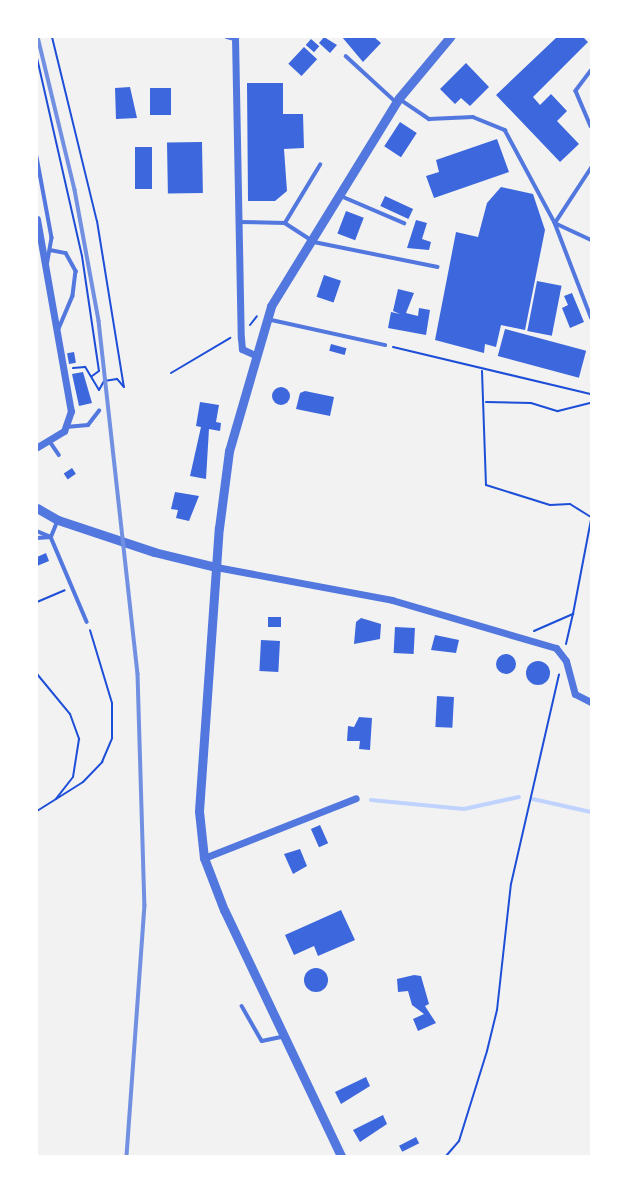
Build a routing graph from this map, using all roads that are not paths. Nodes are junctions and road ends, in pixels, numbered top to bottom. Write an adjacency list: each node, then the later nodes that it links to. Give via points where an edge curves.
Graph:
1 (232, 37): 12 (street)
2 (450, 37): 5 (street)
3 (346, 56): 5 (lane)
4 (591, 71): 6 (lane, via 576,91)
5 (398, 100): 10 (street); 15 (lane, via 429,119 472,117 505,130)
6 (591, 126)
7 (37, 157): 18 (lane, via 52,238)
8 (320, 165): 13 (lane)
9 (591, 168): 15 (lane)
10 (337, 192): 14 (lane); 16 (street)
11 (37, 219): 19 (street)
12 (237, 222): 13 (lane); 25 (street, via 242,349)
13 (285, 223): 16 (lane)
14 (404, 223)
15 (555, 223): 17 (lane); 21 (lane)
16 (309, 239): 20 (lane); 22 (street)
17 (591, 240)
18 (50, 250): 19 (lane); 23 (lane, via 66,253 76,271 73,296)
19 (47, 267): 23 (street)
20 (438, 267)
21 (591, 317)
22 (265, 319): 24 (lane); 25 (street)
23 (58, 331): 27 (street, via 71,411)
24 (385, 345)
25 (255, 355): 36 (street, via 229,451)
26 (99, 411): 27 (lane, via 88,425)
27 (66, 427): 28 (street)
28 (49, 440): 29 (street); 30 (lane)
29 (37, 447)
30 (59, 455)
31 (37, 508): 32 (street)
32 (58, 520): 34 (lane); 36 (street, via 153,552)
33 (37, 531): 34 (lane)
34 (51, 537): 35 (lane); 37 (lane)
35 (37, 538)
36 (216, 567): 38 (street, via 392,600 556,648 575,694); 40 (street, via 199,811)
37 (87, 622)
38 (591, 702)
39 (356, 798): 40 (street)
40 (204, 858): 42 (street)
41 (242, 1006): 42 (lane, via 262,1041)
42 (284, 1035): 43 (street)
43 (341, 1156)

